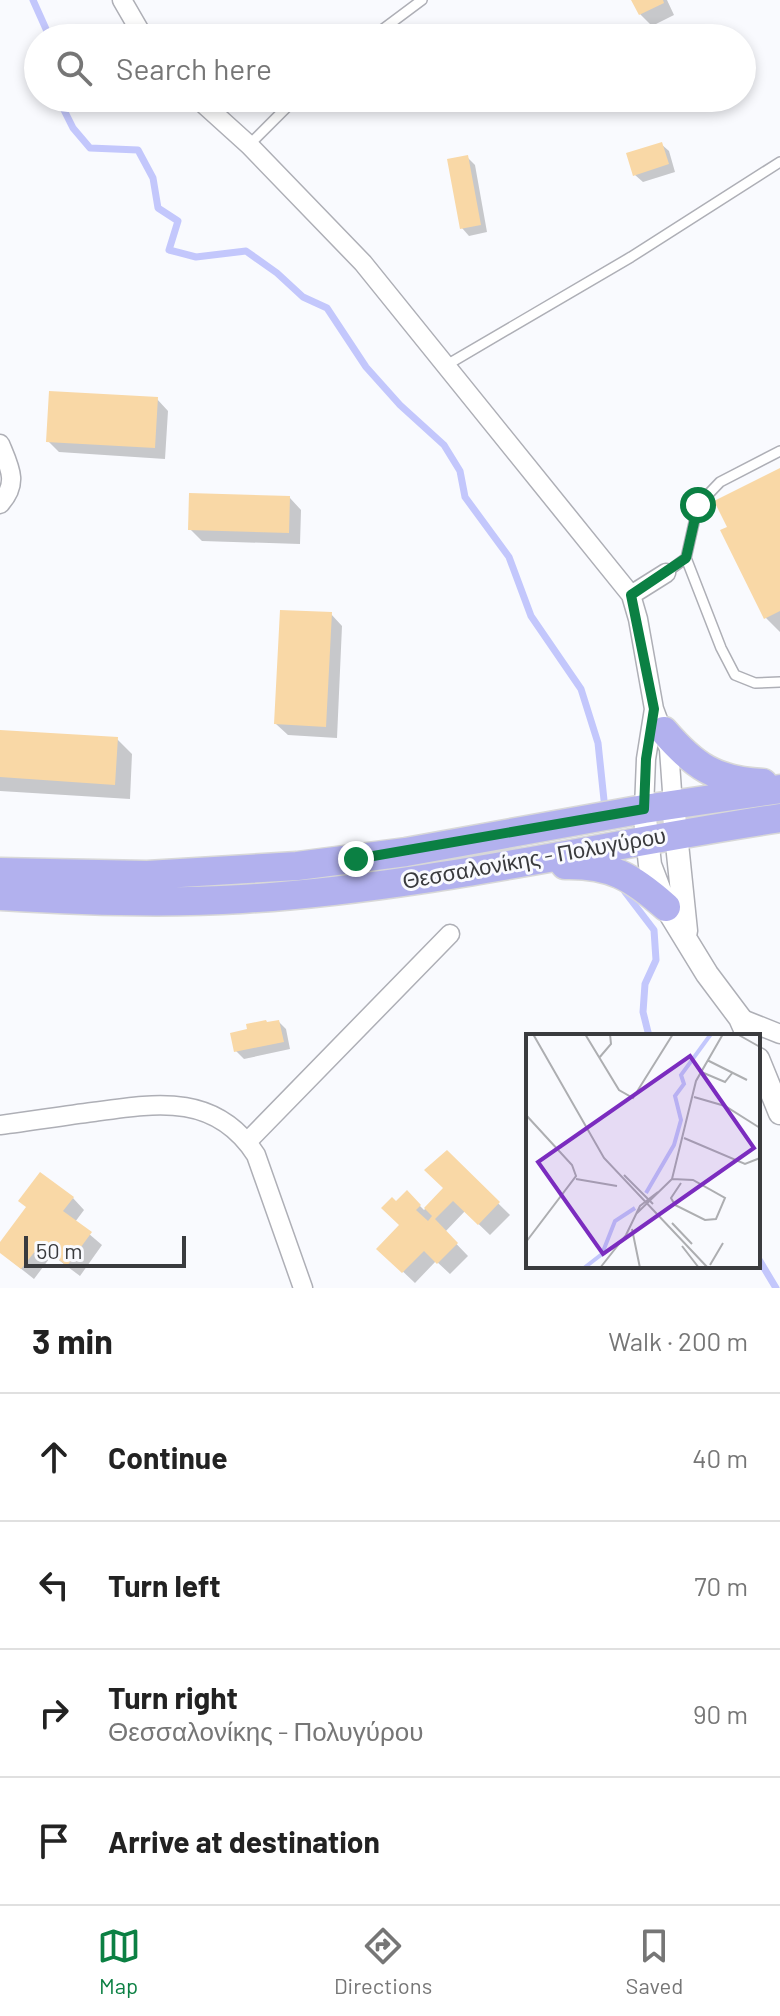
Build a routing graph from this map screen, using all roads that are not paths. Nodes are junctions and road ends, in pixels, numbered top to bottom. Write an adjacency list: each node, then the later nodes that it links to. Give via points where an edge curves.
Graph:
1 (422, 0): 4 (lane)
2 (127, 2): 3 (street)
3 (137, 24)
4 (390, 24)
5 (212, 112): 7 (street)
6 (282, 112): 7 (lane)
7 (249, 145): 9 (street, via 363,263)
8 (780, 162): 9 (lane)
9 (445, 366): 15 (street)
10 (0, 444): 12 (street, via 11,472 9,493)
11 (780, 451): 13 (lane, via 720,482 698,505)
12 (0, 504)
13 (686, 558): 14 (lane); 16 (lane, via 735,675 755,683)
14 (666, 573): 15 (street)
15 (631, 595): 17 (street)
16 (780, 682)
17 (659, 720): 18 (main road, via 701,768 742,782); 19 (street, via 669,749); 20 (street, via 644,772)
18 (780, 786): 19 (main road, Θεσσαλονίκης - Πολυγύρου)
19 (673, 805): 20 (main road, Θεσσαλονίκης - Πολυγύρου); 22 (street)
20 (644, 809): 23 (street); 25 (main road, Θεσσαλονίκης - Πολυγύρου, via 297,866 147,875)
21 (780, 818): 22 (main road, Θεσσαλονίκης - Πολυγύρου)
22 (676, 834): 23 (main road, Θεσσαλονίκης - Πολυγύρου); 29 (street)
23 (647, 839): 24 (main road, Θεσσαλονίκης - Πολυγύρου); 27 (street)
24 (488, 867): 26 (main road, Θεσσαλονίκης - Πολυγύρου, via 241,899 73,901); 27 (main road, via 609,869)
25 (0, 872)
26 (0, 896)
27 (666, 907): 29 (street)
28 (450, 934): 35 (street)
29 (688, 940): 30 (street)
30 (744, 1027): 31 (street)
31 (780, 1034)
32 (760, 1064): 33 (street)
33 (780, 1113)
34 (0, 1125): 35 (street, via 172,1104 218,1118)
35 (247, 1142): 36 (street)
36 (303, 1288)

